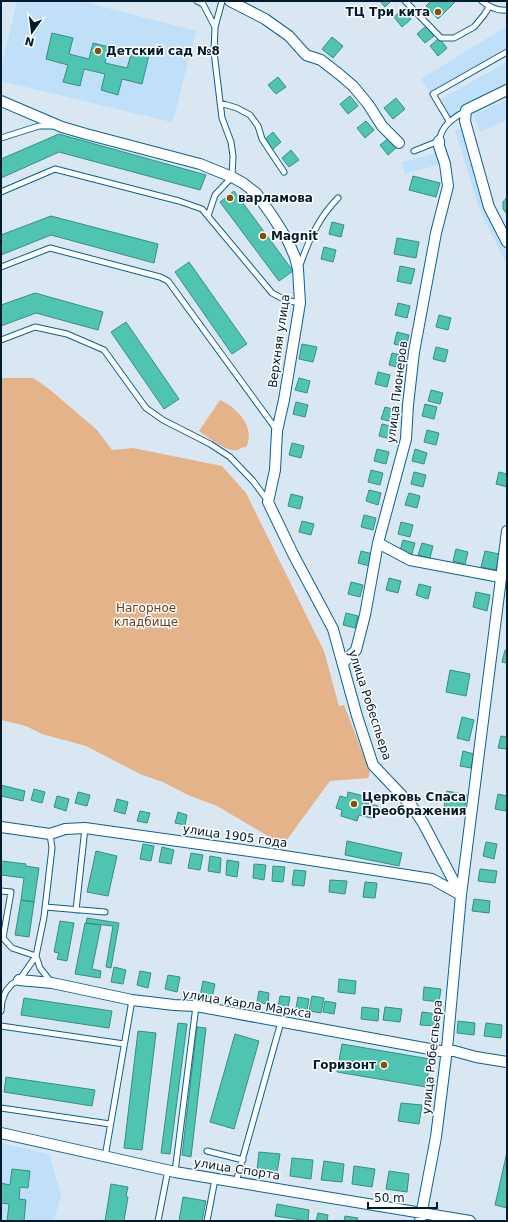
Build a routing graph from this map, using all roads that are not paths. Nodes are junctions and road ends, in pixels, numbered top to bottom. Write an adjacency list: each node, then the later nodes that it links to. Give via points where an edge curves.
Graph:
1 (197, 1): 8 (lane, via 203,4)
2 (222, 1): 8 (lane)
3 (230, 1): 18 (street, via 265,19 289,36 306,55 321,60 339,74 353,86 382,126)
4 (405, 1): 6 (lane, via 441,38 454,38 474,27)
5 (482, 1): 6 (lane)
6 (488, 7): 7 (lane)
7 (507, 10)
8 (215, 27): 12 (lane, via 214,52)
9 (507, 52): 14 (lane, via 433,94)
10 (507, 90): 13 (street)
11 (1, 102): 15 (street, Верхняя улица)
12 (220, 104): 20 (lane, via 237,108 250,115); 21 (lane, via 231,142)
13 (466, 110): 14 (lane); 25 (street, via 465,121 489,207)
14 (449, 121): 17 (lane, via 440,134)
15 (62, 127): 16 (lane, via 39,126); 21 (street, Верхняя улица, via 200,164)
16 (1, 138)
17 (439, 141): 19 (lane); 33 (street, улица Пионеров, via 448,186 436,233 414,352 406,439)
18 (399, 143)
19 (414, 151)
20 (284, 172)
21 (232, 177): 24 (lane, via 215,195); 27 (street, Верхняя улица, via 256,193 288,241)
22 (1, 192): 24 (lane, via 55,169 179,201 202,209)
23 (338, 198): 27 (lane, via 317,225)
24 (208, 216): 28 (lane, via 272,293 285,300)
25 (507, 242)
26 (1, 267): 30 (lane, via 50,248 168,281)
27 (298, 269): 28 (street, Верхняя улица)
28 (300, 303): 30 (street, Верхняя улица)
29 (1, 340): 31 (lane, via 35,327 67,334 104,350 146,408 230,457 253,481)
30 (277, 431): 31 (street, Верхняя улица, via 275,470)
31 (268, 502): 35 (street, улица Робеспьера, via 332,629)
32 (507, 531): 34 (street, улица Робеспьера)
33 (378, 543): 34 (street, via 410,560); 35 (street, улица Пионеров, via 356,650)
34 (502, 580): 40 (street, улица Робеспьера)
35 (343, 663): 40 (street, улица Робеспьера, via 373,765 423,823)
36 (1, 827): 38 (street, улица 1905 года)
37 (85, 828): 38 (street, улица 1905 года); 40 (street, улица 1905 года, via 432,879); 42 (lane)
38 (50, 834): 41 (lane, via 52,848)
39 (1, 891): 44 (lane, via 11,892 3,938 12,948)
40 (461, 895): 53 (street, улица Робеспьера)
41 (45, 907): 42 (lane); 44 (lane)
42 (76, 910): 43 (lane)
43 (105, 912)
44 (36, 956): 45 (lane); 46 (lane, via 40,968)
45 (19, 980): 46 (street, улица Карла Маркса); 49 (lane, via 6,990)
46 (52, 983): 47 (street, улица Карла Маркса)
47 (132, 1000): 48 (street, улица Карла Маркса); 52 (lane)
48 (196, 1006): 50 (street, улица Карла Маркса); 61 (lane)
49 (1, 1011)
50 (281, 1022): 53 (street, улица Карла Маркса); 60 (lane)
51 (1, 1026): 52 (lane)
52 (124, 1044): 56 (lane)
53 (446, 1051): 54 (street, улица Карла Маркса); 64 (street, улица Робеспьера, via 436,1137)
54 (507, 1062)
55 (1, 1108): 56 (lane)
56 (110, 1124): 59 (lane)
57 (1, 1133): 59 (street, улица Спорта)
58 (207, 1151): 60 (lane)
59 (105, 1157): 61 (street, улица Спорта)
60 (243, 1160): 63 (lane)
61 (171, 1171): 62 (street, улица Спорта); 65 (lane)
62 (215, 1179): 63 (street, улица Спорта); 66 (lane)
63 (236, 1182): 64 (street, улица Спорта)
64 (421, 1217): 67 (street, улица Спорта)
65 (158, 1221)
66 (207, 1221)
67 (470, 1221)

